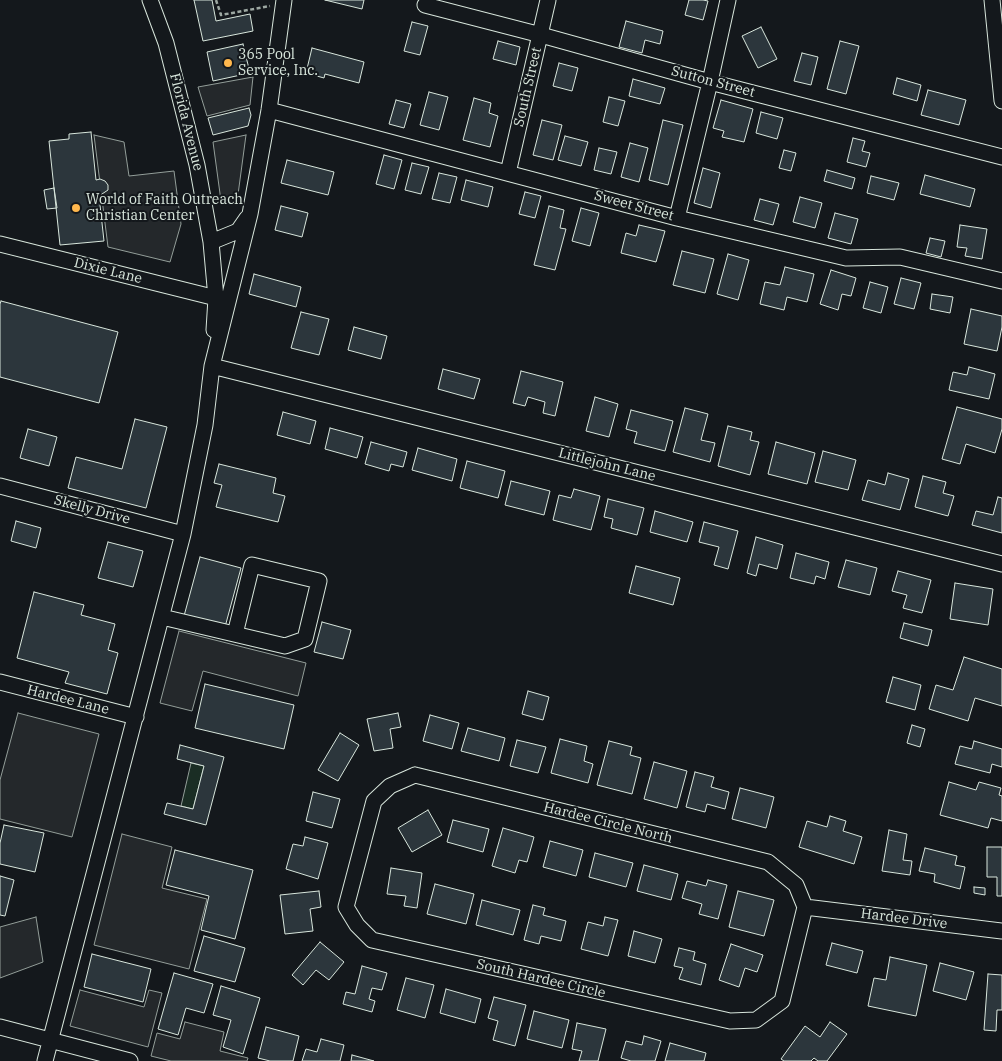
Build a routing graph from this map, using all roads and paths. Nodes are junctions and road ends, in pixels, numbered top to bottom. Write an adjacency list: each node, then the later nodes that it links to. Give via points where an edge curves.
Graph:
1 (150, 0): 17 (street, Florida Avenue, via 166,43 194,151)
2 (216, 0): 3 (path, via 221,15 271,6)
3 (272, 0)
4 (284, 0): 12 (street)
5 (548, 0): 9 (street, South Street)
6 (728, 0): 10 (street)
7 (992, 0): 11 (street)
8 (425, 5): 9 (street, Sutton Street)
9 (540, 35): 10 (street, Sutton Street); 14 (street, South Street)
10 (710, 82): 13 (street, Sutton Street); 16 (street)
11 (1002, 102)
12 (269, 110): 14 (street, Sweet Street); 15 (street)
13 (1002, 157)
14 (508, 173): 16 (street, Sweet Street)
15 (250, 214): 17 (street, via 238,232); 21 (street)
16 (678, 218): 19 (street, Sweet Street, via 846,258 900,257)
17 (211, 242): 20 (street, Florida Avenue)
18 (0, 244): 20 (street, Dixie Lane)
19 (1002, 281)
20 (216, 298): 21 (street, Florida Avenue)
21 (212, 366): 23 (street); 24 (street, Littlejohn Lane)
22 (0, 486): 23 (street, Skelly Drive)
23 (183, 534): 25 (street)
24 (1002, 564)
25 (162, 617): 26 (street); 28 (street)
26 (236, 634): 26 (street, via 284,646 305,639 320,581 252,565)
27 (0, 682): 28 (street, Hardee Lane)
28 (136, 717): 33 (street)
29 (390, 786): 30 (street, Hardee Circle North, via 415,775 768,862 796,885); 30 (street, South Hardee Circle, via 374,801 346,907 372,940 730,1021 756,1020 782,1001)
30 (806, 907): 31 (street, Hardee Drive)
31 (1002, 931)
32 (0, 1027): 33 (street)
33 (50, 1040): 34 (street); 35 (street)
34 (45, 1061)
35 (130, 1061)

